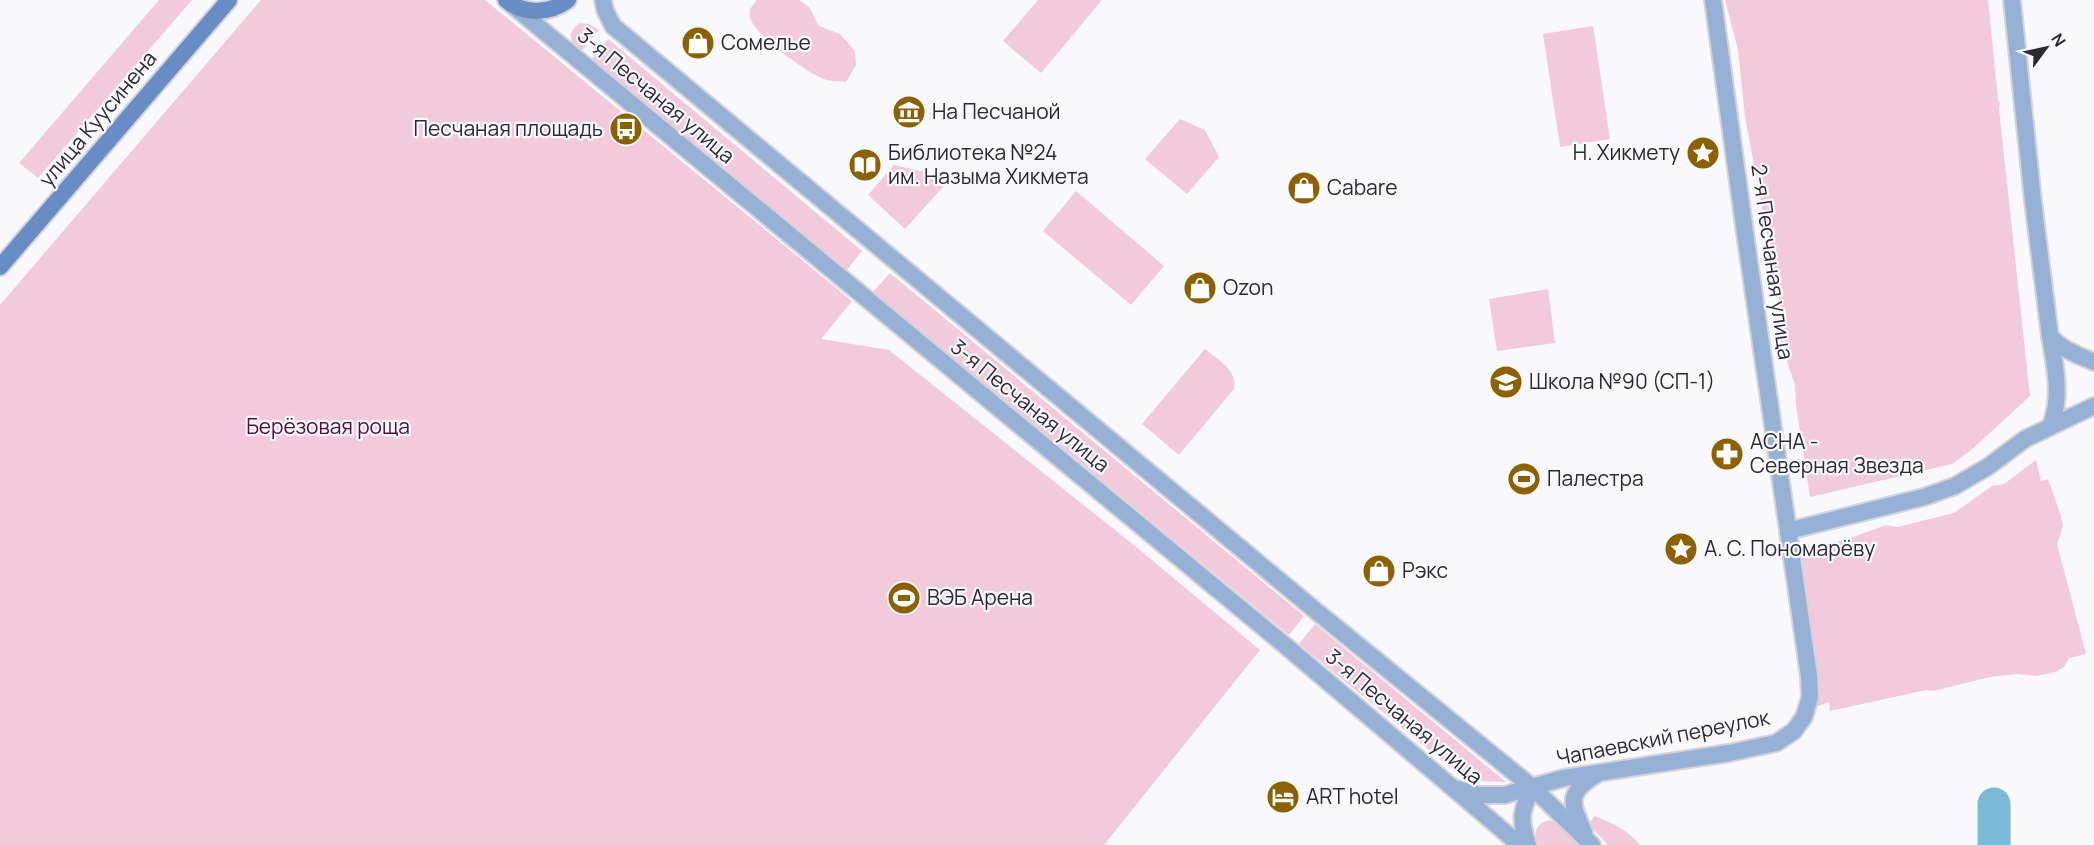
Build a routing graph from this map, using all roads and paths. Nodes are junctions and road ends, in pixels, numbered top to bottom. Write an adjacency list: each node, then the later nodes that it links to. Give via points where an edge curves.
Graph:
1 (229, 0): 7 (main road, улица Куусинена)
2 (568, 0): 6 (main road, via 555,9 543,11 526,10)
3 (603, 0): 14 (street, 3-я Песчаная улица, via 614,26)
4 (1713, 0): 12 (street, 2-я Песчаная улица)
5 (2012, 0): 8 (street)
6 (508, 2): 15 (street, 3-я Песчаная улица)
7 (0, 267)
8 (2050, 336): 9 (street, via 2067,351); 11 (street, via 2058,390)
9 (2094, 362)
10 (2094, 406): 11 (street)
11 (2051, 425): 12 (street, via 1955,486)
12 (1788, 531): 13 (street, Чапаевский переулок, via 1810,697 1804,717 1794,731 1776,743 1729,753)
13 (1601, 772): 14 (street, Чапаевский переулок); 16 (street, via 1583,783 1572,801)
14 (1532, 787): 15 (street, Чапаевский переулок, via 1505,795 1478,795); 16 (street, 3-я Песчаная улица); 18 (street, via 1522,810)
15 (1454, 788): 17 (street, 3-я Песчаная улица)
16 (1590, 843)
17 (1520, 845)
18 (1528, 845)

